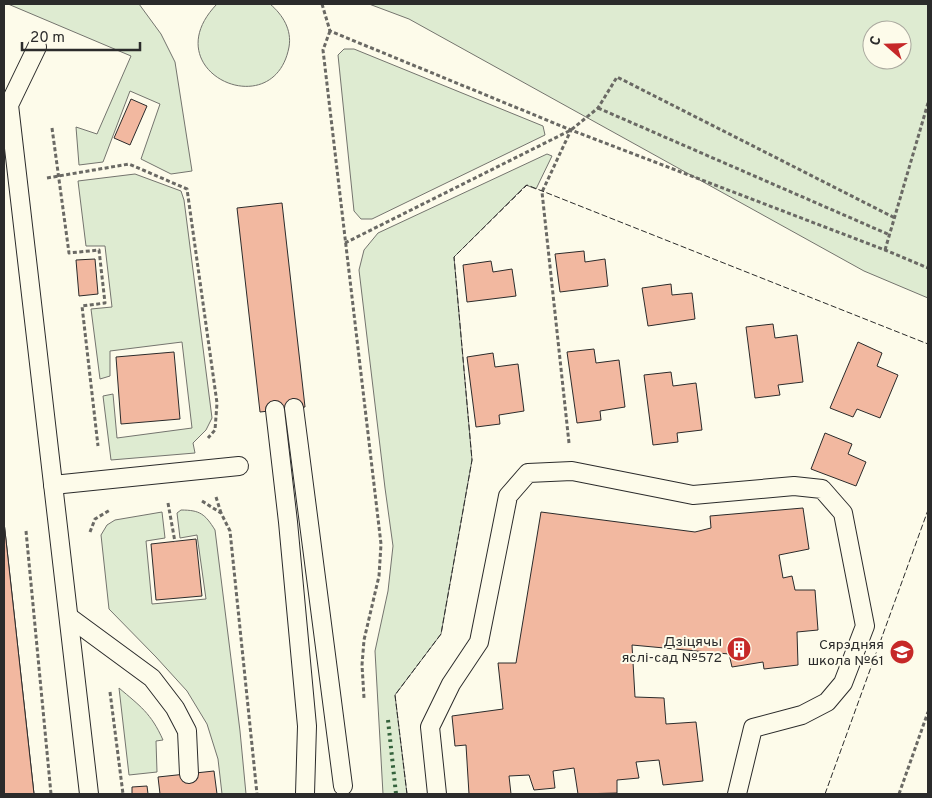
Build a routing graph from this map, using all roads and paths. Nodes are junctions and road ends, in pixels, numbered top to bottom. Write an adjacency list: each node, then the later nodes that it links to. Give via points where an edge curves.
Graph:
1 (322, 4): 2 (path)
2 (330, 31): 7 (path); 12 (path, via 323,50)
3 (37, 47): 9 (lane, via 9,105)
4 (928, 103): 10 (path)
5 (598, 108): 7 (path); 10 (path, via 617,77); 11 (path)
6 (52, 128): 8 (path)
7 (571, 130): 12 (path); 13 (path); 20 (path, via 542,192)
8 (58, 176): 9 (path); 17 (path, via 69,253 99,250 105,303 82,306); 19 (path, via 129,164 187,188 217,403 216,430 202,445)
9 (18, 183): 21 (lane)
10 (895, 218): 11 (path)
11 (890, 235): 13 (path)
12 (346, 243): 31 (path, via 381,544 379,576 364,640)
13 (885, 250): 14 (path)
14 (928, 268)
15 (294, 408): 34 (lane)
16 (275, 410): 39 (lane, via 307,726)
17 (98, 446)
18 (239, 466): 19 (lane)
19 (208, 469): 21 (lane); 25 (path)
20 (572, 471): 40 (lane, via 528,473 508,496 479,642 451,684 430,726); 41 (lane, via 693,495 794,486 822,489 843,513 865,626 843,683 827,702 802,715 753,728)
21 (53, 485): 29 (lane)
22 (167, 498): 28 (path)
23 (202, 500): 25 (path)
24 (116, 507): 27 (path, via 95,519)
25 (220, 514): 38 (path, via 230,531)
26 (26, 525): 35 (path)
27 (86, 540)
28 (175, 542)
29 (68, 617): 33 (lane, via 152,678 175,708 187,731); 36 (lane)
30 (110, 692): 37 (path)
31 (364, 705)
32 (928, 712): 42 (path)
33 (189, 774)
34 (343, 786)
35 (51, 794)
36 (89, 794)
37 (123, 794)
38 (257, 794)
39 (305, 794)
40 (437, 794)
41 (737, 794)
42 (899, 794)

